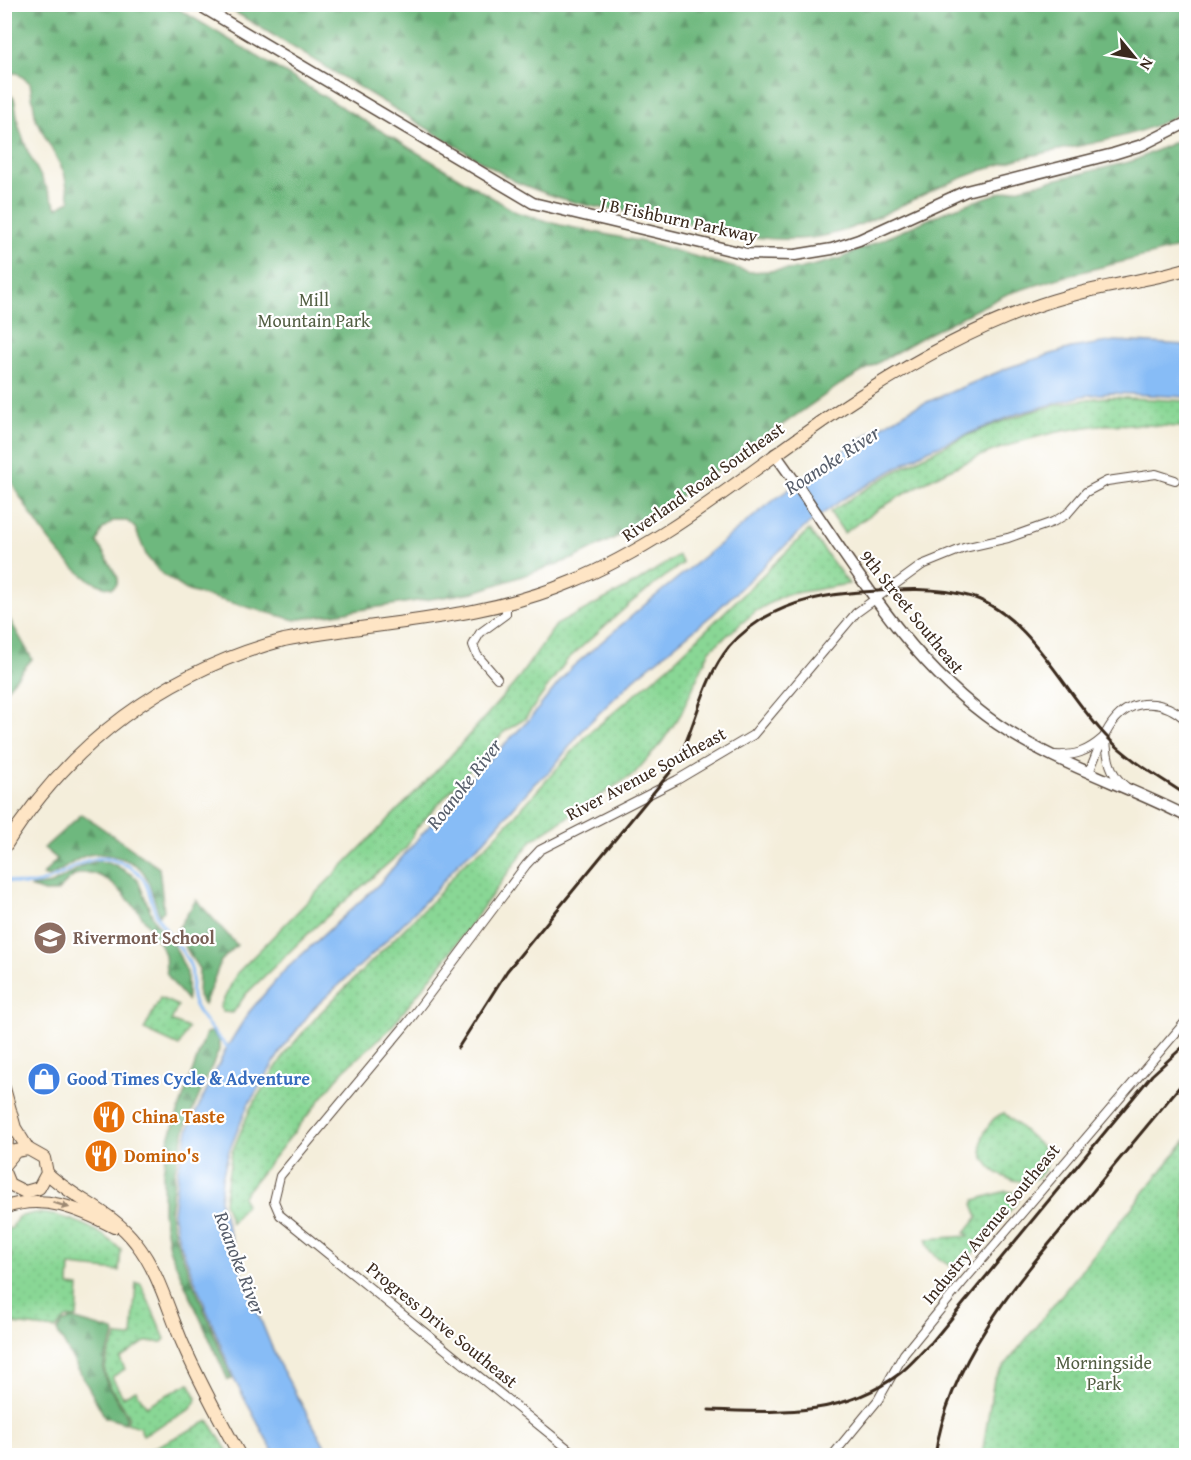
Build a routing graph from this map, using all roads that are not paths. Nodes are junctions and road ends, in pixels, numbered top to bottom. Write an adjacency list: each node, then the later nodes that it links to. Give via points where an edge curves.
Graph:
1 (197, 4): 2 (street, J B Fishburn Parkway, via 533,203 747,254 795,255 832,249 966,191 1143,145)
2 (1186, 123)
3 (1186, 269): 4 (main road, Riverland Road Southeast, via 1068,296 1010,316 870,389)
4 (775, 454): 6 (street, 9th Street Southeast); 7 (main road, Riverland Road Southeast, via 632,554 569,584)
5 (1175, 480): 6 (street, River Avenue Southeast, via 1156,474 1107,481 1086,492 1067,514 1053,522 944,555 906,575)
6 (875, 598): 11 (street, 9th Street Southeast, via 947,684 999,725); 26 (street, River Avenue Southeast, via 848,622 753,735 668,785 552,842 529,860 409,1021 280,1176 274,1201)
7 (506, 605): 8 (street, via 506,615 480,633 473,645 477,656); 15 (main road, Riverland Road Southeast, via 284,640 199,670 141,703 96,738 58,776)
8 (497, 678)
9 (1186, 720): 10 (street, via 1170,708 1142,704 1123,712)
10 (1105, 736): 11 (street, via 1078,754); 12 (street); 13 (street, via 1114,775)
11 (1052, 755): 12 (street, 9th Street Southeast)
12 (1089, 772): 13 (street, 9th Street Southeast)
13 (1135, 794): 14 (street, 9th Street Southeast)
14 (1186, 816)
15 (4, 848)
16 (1186, 1021): 30 (street, Industry Avenue Southeast, via 904,1354 878,1400)
17 (4, 1088): 18 (main road)
18 (7, 1103): 19 (main road, via 15,1128); 20 (main road)
19 (28, 1149): 20 (main road, via 16,1151); 21 (main road, via 44,1158)
20 (5, 1166): 23 (main road)
21 (48, 1173): 22 (main road); 24 (main road)
22 (39, 1188): 23 (main road); 24 (main road)
23 (10, 1192)
24 (77, 1196): 27 (main road, via 117,1221)
25 (4, 1208): 27 (main road, one-way to 27, via 26,1201 53,1202)
26 (285, 1220): 29 (street, Progress Drive Southeast)
27 (129, 1235): 28 (main road, via 154,1275 192,1365)
28 (240, 1455)
29 (577, 1455)
30 (832, 1455)

